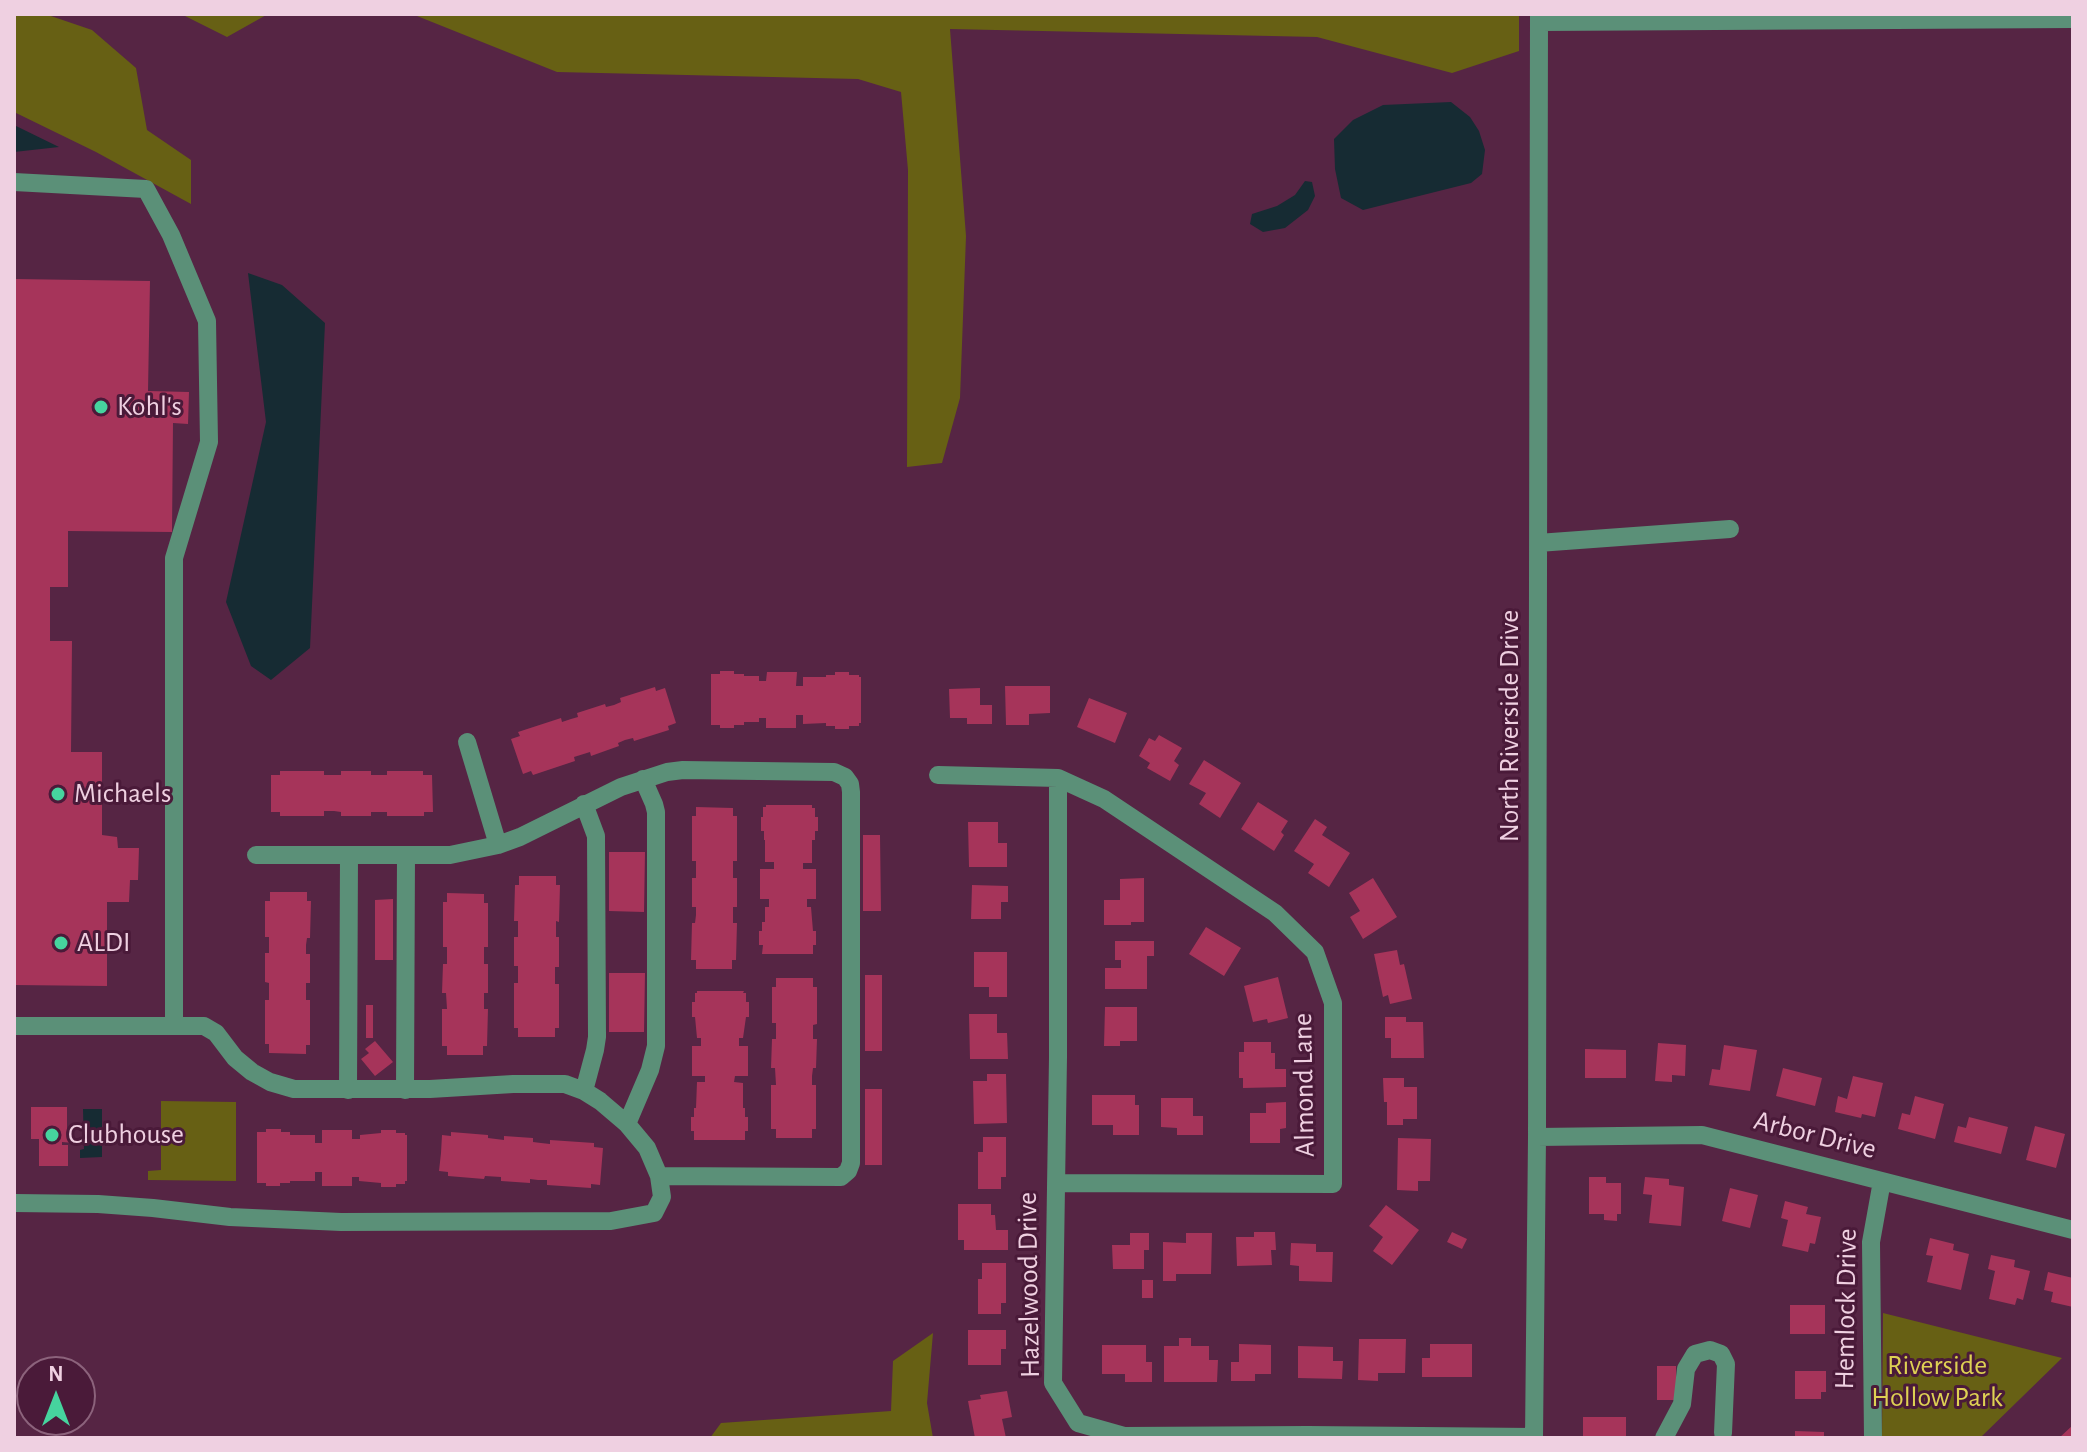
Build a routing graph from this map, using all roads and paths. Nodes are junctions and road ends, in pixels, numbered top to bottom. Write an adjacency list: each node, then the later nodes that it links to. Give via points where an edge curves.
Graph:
1 (1539, 18): 2 (street); 5 (street, North Riverside Drive)
2 (2073, 19)
3 (14, 182): 16 (street, via 146,189 207,321 209,442 174,558)
4 (1730, 529): 5 (street)
5 (1538, 543): 21 (street, North Riverside Drive)
6 (467, 742): 11 (street)
7 (938, 775): 8 (street, Almond Lane)
8 (1058, 778): 24 (street, Hazelwood Drive); 24 (street, Almond Lane, via 1104,799 1275,913 1315,952 1333,1003 1333,1184)
9 (643, 779): 10 (street); 20 (street, via 656,812 656,1046); 22 (street, via 683,770 834,772 845,777 851,792 848,1171 837,1177)
10 (584, 804): 11 (street); 19 (street, via 596,836 597,1037)
11 (498, 845): 14 (street, via 450,855)
12 (256, 855): 13 (street)
13 (349, 855): 14 (street); 17 (street)
14 (406, 855): 18 (street)
15 (14, 1026): 16 (street)
16 (174, 1026): 17 (street, via 208,1028 245,1067 279,1085)
17 (348, 1090): 18 (street)
18 (405, 1090): 19 (street, via 556,1082)
19 (584, 1091): 20 (street)
20 (627, 1124): 22 (street, via 647,1148)
21 (1537, 1137): 23 (street, Arbor Drive, via 1702,1135); 29 (street, North Riverside Drive)
22 (659, 1176): 25 (street, via 662,1197 654,1213 611,1221 341,1222)
23 (1882, 1181): 26 (street, Arbor Drive); 31 (street, Hemlock Drive, via 1871,1242)
24 (1056, 1183): 28 (street, Hazelwood Drive, via 1053,1383 1078,1423 1124,1436)
25 (14, 1203)
26 (2073, 1230)
27 (1723, 1433): 30 (street, via 1726,1364 1721,1354 1710,1350 1695,1354 1686,1369 1682,1404)
28 (1308, 1436): 29 (street, Hazelwood Drive)
29 (1534, 1438)
30 (1664, 1438)
31 (1873, 1438)

